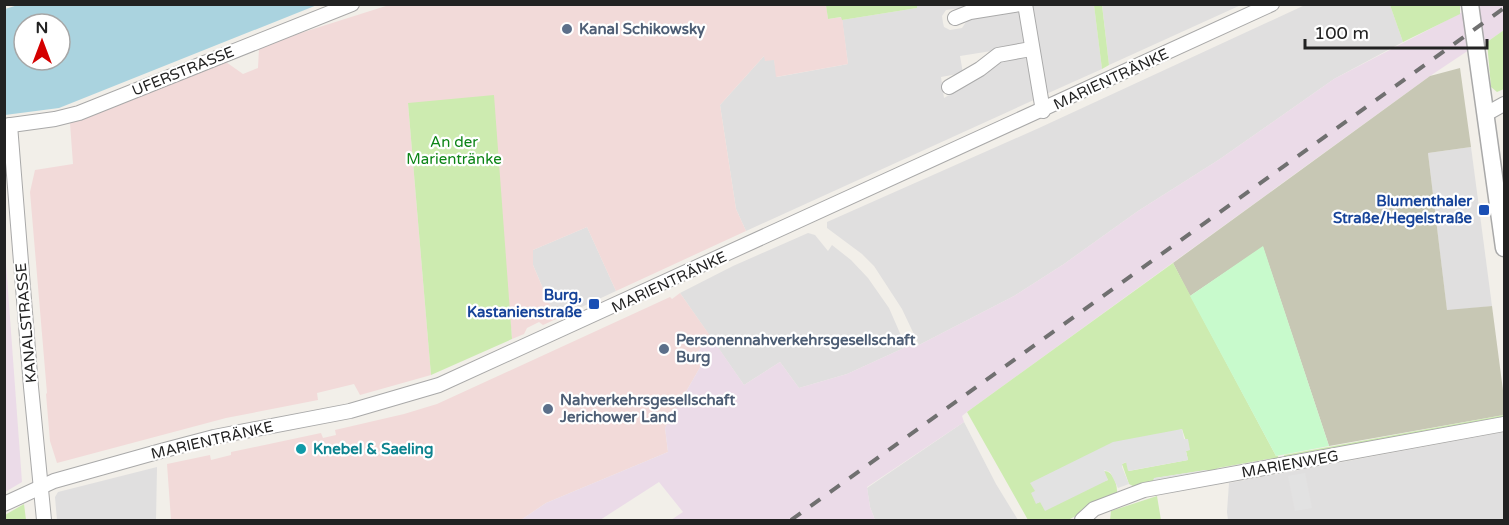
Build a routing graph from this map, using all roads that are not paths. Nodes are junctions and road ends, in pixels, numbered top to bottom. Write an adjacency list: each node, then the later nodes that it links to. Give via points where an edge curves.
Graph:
1 (352, 4): 11 (street, UFERSTRASSE, via 79,113)
2 (1022, 4): 5 (street); 6 (street)
3 (1272, 4): 9 (street, MARIENTRÄNKE)
4 (1470, 4): 10 (street)
5 (955, 18)
6 (1031, 49): 7 (street, via 998,55); 9 (street)
7 (949, 87)
8 (1504, 104): 10 (street)
9 (1042, 111): 14 (street, MARIENTRÄNKE, via 439,385 330,416 214,437)
10 (1486, 114): 12 (street)
11 (7, 126): 14 (street, KANALSTRASSE)
12 (1504, 249)
13 (1504, 424): 17 (street, MARIENWEG, via 1144,490 1094,509)
14 (40, 486): 15 (street, MARIENTRÄNKE); 16 (street, KANALSTRASSE)
15 (4, 504)
16 (44, 520)
17 (1083, 520)

